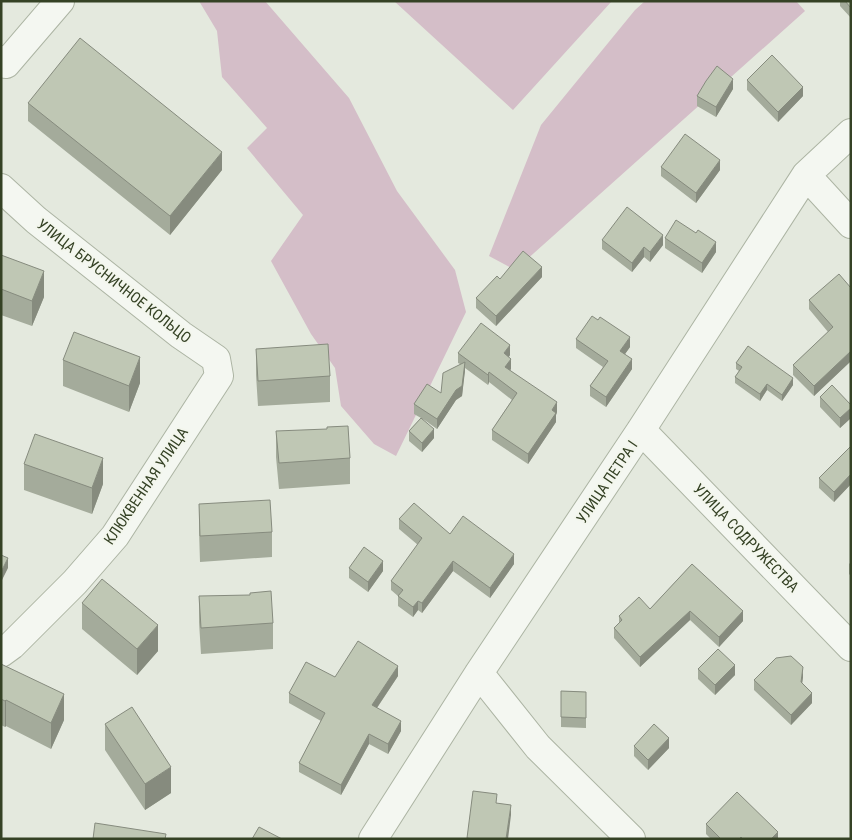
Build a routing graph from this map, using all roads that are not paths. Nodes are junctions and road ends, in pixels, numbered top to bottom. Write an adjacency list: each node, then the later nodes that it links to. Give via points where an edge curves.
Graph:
1 (60, 1): 2 (street, via 6,64)
2 (1, 60)
3 (851, 133): 4 (street, УЛИЦА ПЕТРА I)
4 (806, 175): 6 (street); 8 (street, УЛИЦА ПЕТРА I)
5 (1, 188): 7 (street, УЛИЦА БРУСНИЧНОЕ КОЛЬЦО, via 36,220 216,359)
6 (851, 224)
7 (219, 376): 10 (street, КЛЮКВЕННАЯ УЛИЦА, via 115,536 75,582)
8 (642, 430): 9 (street, УЛИЦА СОДРУЖЕСТВА); 11 (street, УЛИЦА ПЕТРА I)
9 (851, 647)
10 (1, 653)
11 (479, 673): 12 (street, УЛИЦА ПЕТРА I); 13 (street, via 538,748)
12 (373, 839)
13 (631, 839)

